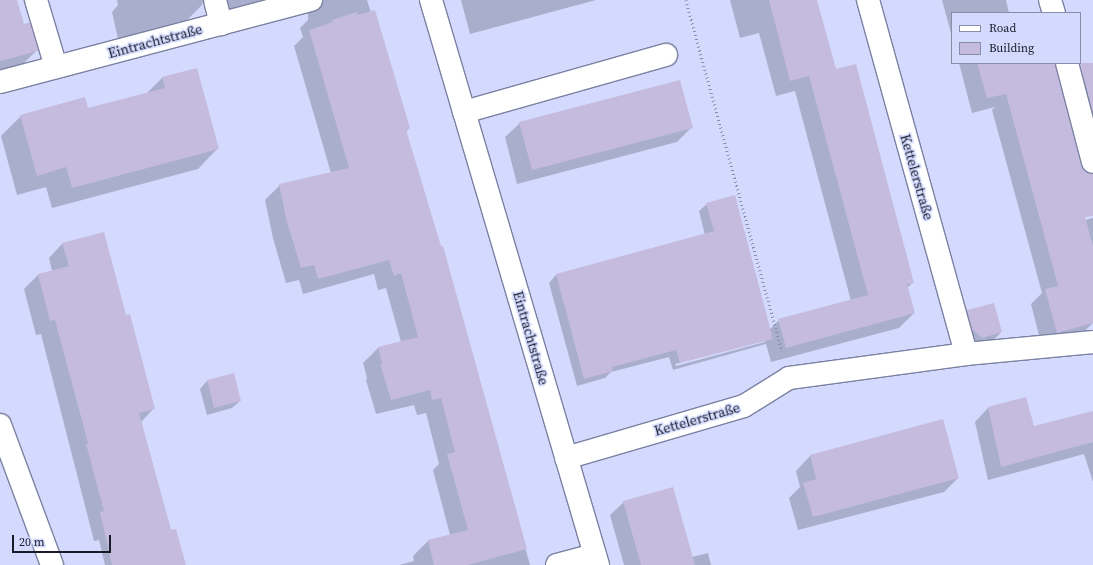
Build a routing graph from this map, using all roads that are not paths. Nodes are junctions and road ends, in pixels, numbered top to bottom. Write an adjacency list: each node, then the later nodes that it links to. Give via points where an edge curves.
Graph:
1 (36, 0): 11 (street)
2 (214, 0): 8 (street)
3 (311, 0): 8 (street, Eintrachtstraße)
4 (431, 0): 13 (street, Eintrachtstraße)
5 (868, 0): 16 (street, Kettelerstraße)
6 (1050, 0): 7 (street)
7 (1054, 12)
8 (221, 24): 11 (street, Eintrachtstraße)
9 (666, 56): 13 (street)
10 (1067, 64): 14 (street)
11 (56, 67): 12 (street, Eintrachtstraße)
12 (0, 82)
13 (464, 112): 18 (street, Eintrachtstraße)
14 (1093, 162)
15 (1093, 342): 16 (street, Kettelerstraße)
16 (966, 354): 18 (street, Kettelerstraße, via 789,378 744,406)
17 (0, 425): 20 (street)
18 (566, 458): 19 (street, Eintrachtstraße)
19 (596, 560): 21 (street)
20 (52, 565)
21 (557, 565)

